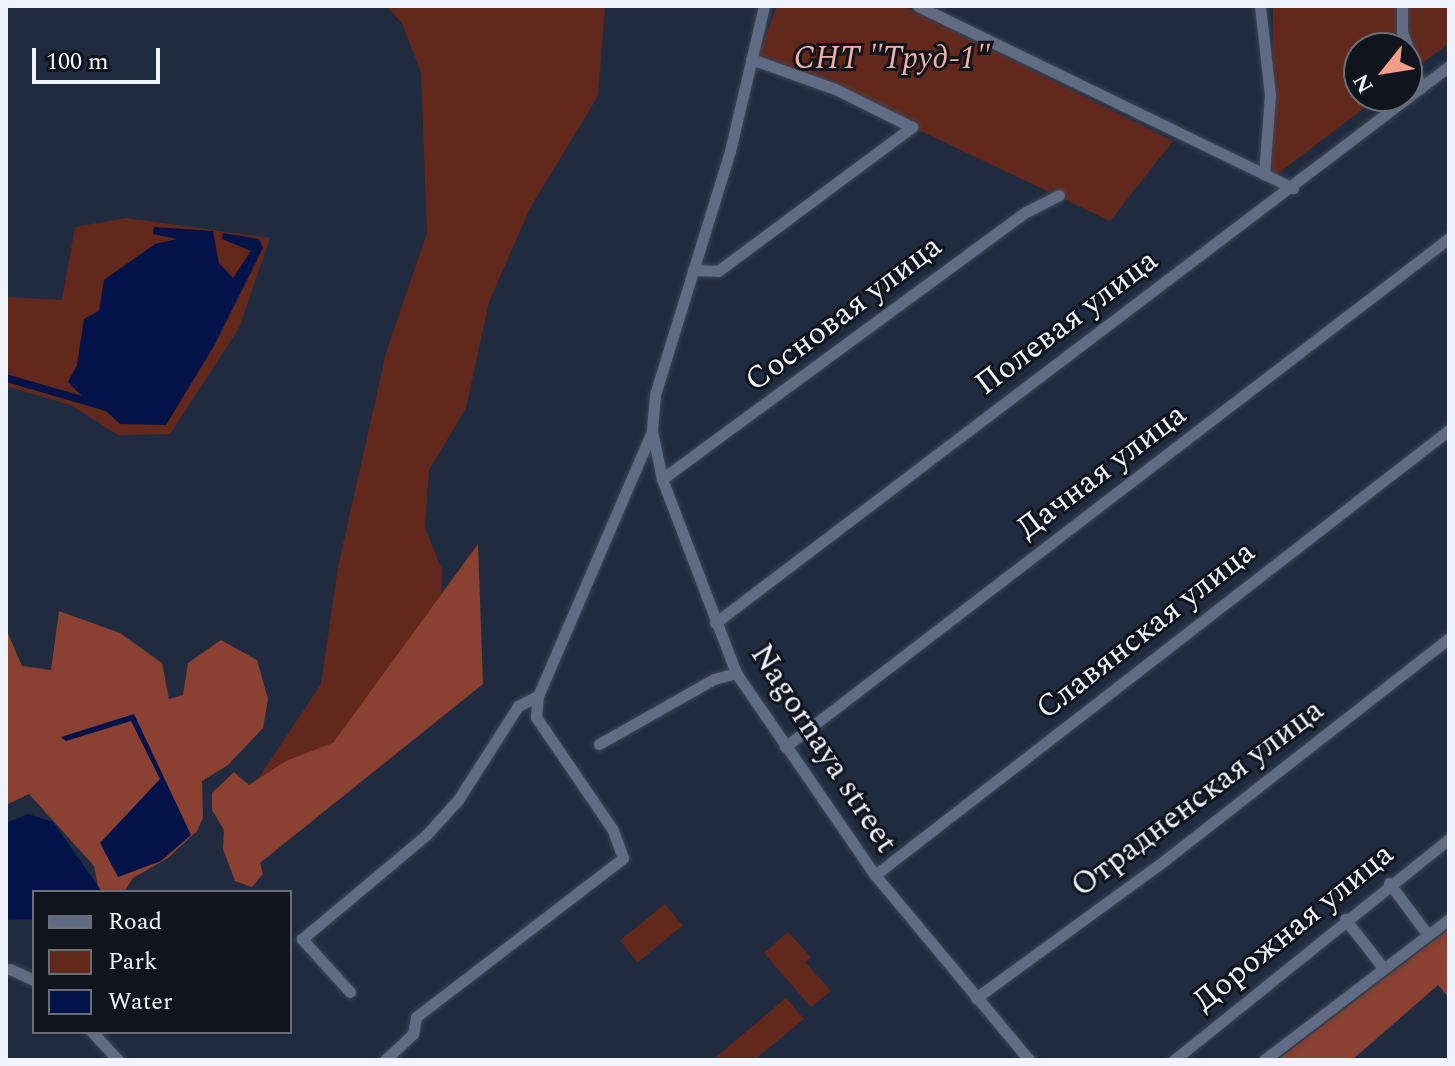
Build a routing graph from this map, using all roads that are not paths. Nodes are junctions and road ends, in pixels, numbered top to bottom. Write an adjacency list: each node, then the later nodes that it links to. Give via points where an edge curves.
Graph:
1 (764, 6): 6 (street, Nagornaya street)
2 (918, 6): 10 (street)
3 (1260, 6): 10 (street, via 1270,95)
4 (1402, 6): 5 (street)
5 (1402, 32)
6 (751, 59): 14 (street, Nagornaya street); 14 (street, via 835,89 912,127 718,271)
7 (1449, 66): 8 (street, Полевая улица)
8 (1423, 86)
9 (1390, 112): 11 (street, Полевая улица)
10 (1264, 175): 11 (street)
11 (1293, 188): 18 (street, Полевая улица)
12 (1059, 195): 17 (street, Сосновая улица, via 1026,212)
13 (1449, 238): 23 (street, Дачная улица)
14 (693, 270): 16 (street, Nagornaya street, via 655,395)
15 (1449, 430): 25 (street, Славянская улица)
16 (652, 431): 17 (street, Nagornaya street); 21 (street)
17 (662, 479): 18 (street, Nagornaya street)
18 (715, 623): 20 (street, Nagornaya street)
19 (1449, 638): 34 (street, Отрадненская улица, via 1165,860)
20 (736, 673): 22 (street, via 714,679); 23 (street, Nagornaya street)
21 (538, 696): 33 (street, via 518,706 458,800 417,843 302,939); 37 (street, via 536,717 544,733 613,830 623,858 416,1017 413,1034)
22 (599, 744)
23 (785, 747): 25 (street, Nagornaya street)
24 (1449, 839): 26 (street, Дорожная улица)
25 (875, 875): 34 (street, Nagornaya street)
26 (1389, 883): 27 (street, Дорожная улица); 29 (street)
27 (1345, 919): 31 (street); 39 (street, Дорожная улица)
28 (1449, 919): 29 (street)
29 (1428, 935): 31 (street)
30 (10, 969): 32 (street)
31 (1384, 969): 40 (street)
32 (32, 979)
33 (350, 992)
34 (976, 998): 38 (street, Nagornaya street)
35 (94, 1034): 36 (street)
36 (118, 1060)
37 (385, 1060)
38 (1029, 1060)
39 (1174, 1060)
40 (1264, 1060)

